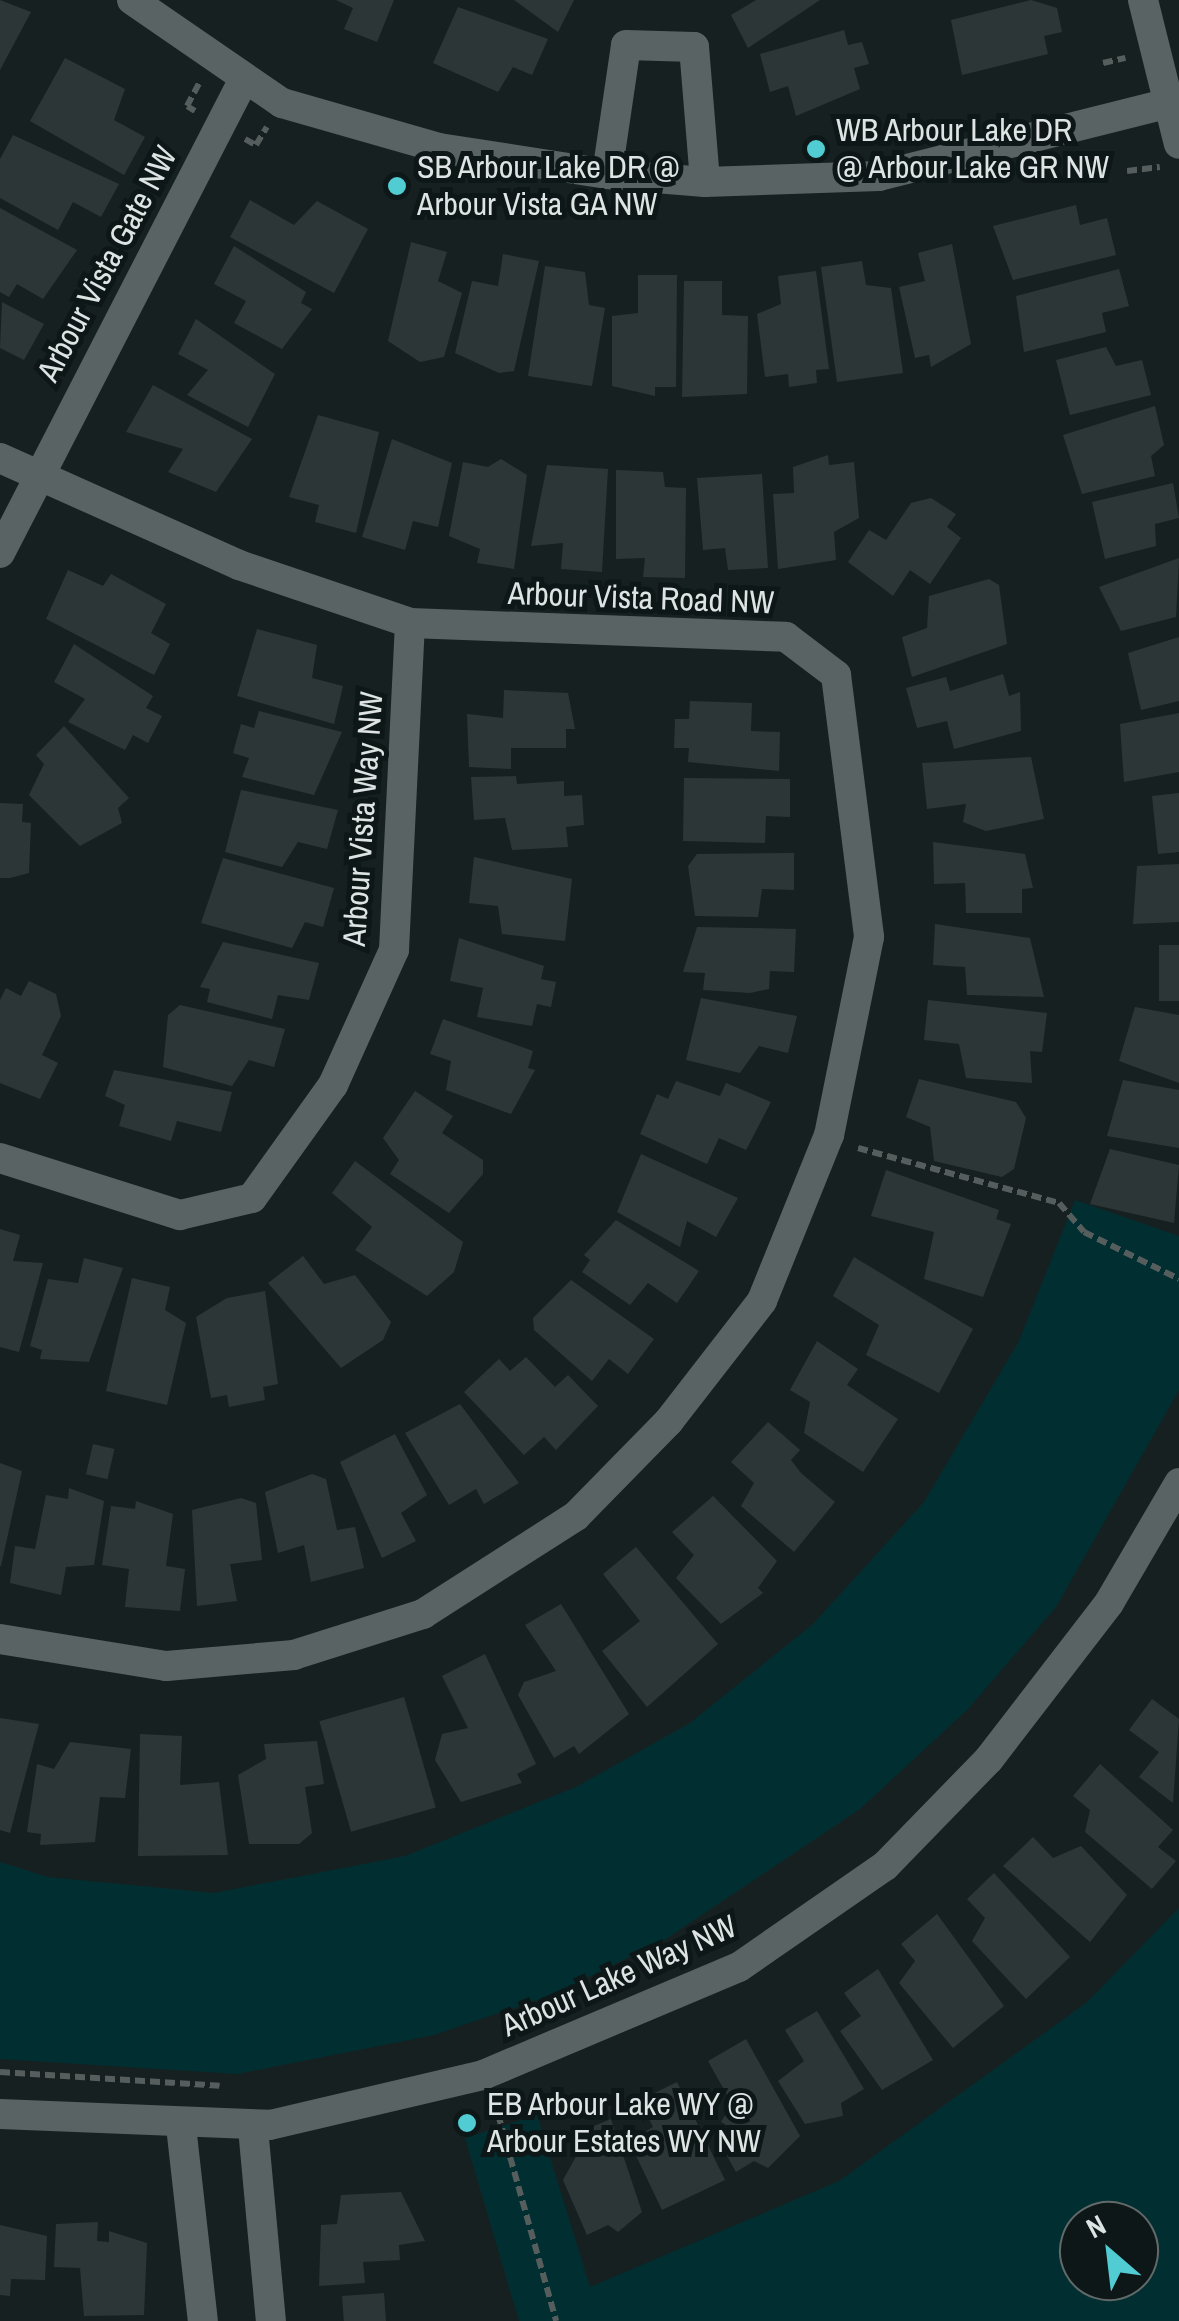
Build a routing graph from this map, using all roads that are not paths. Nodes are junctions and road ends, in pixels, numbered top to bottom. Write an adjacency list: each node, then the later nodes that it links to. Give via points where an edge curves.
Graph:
1 (132, 0): 3 (street)
2 (1143, 0): 4 (street)
3 (242, 83): 6 (street, via 439,148); 9 (street, Arbour Vista Gate NW)
4 (1176, 101): 5 (street); 7 (street, via 878,176)
5 (1179, 144)
6 (607, 174): 7 (street); 7 (street, via 626,45 694,46)
7 (704, 182)
8 (0, 458): 9 (street, Arbour Vista Road NW)
9 (34, 478): 10 (street, Arbour Vista Gate NW); 11 (street, Arbour Vista Road NW)
10 (0, 553)
11 (410, 624): 12 (street, Arbour Vista Way NW, via 394,950 333,1085 252,1198 180,1215); 14 (street, Arbour Vista Road NW, via 786,638 836,675 869,937 829,1136 762,1301 669,1421 576,1516 423,1614 294,1656 166,1666)
12 (0, 1158)
13 (1179, 1483): 17 (street, Arbour Lake Way NW, via 1109,1602 989,1759 885,1866 739,1966 483,2075)
14 (0, 1640)
15 (0, 2114): 16 (street, Arbour Lake Way NW)
16 (181, 2126): 17 (street, Arbour Lake Way NW); 18 (street)
17 (253, 2128): 19 (street)
18 (203, 2321)
19 (271, 2321)

